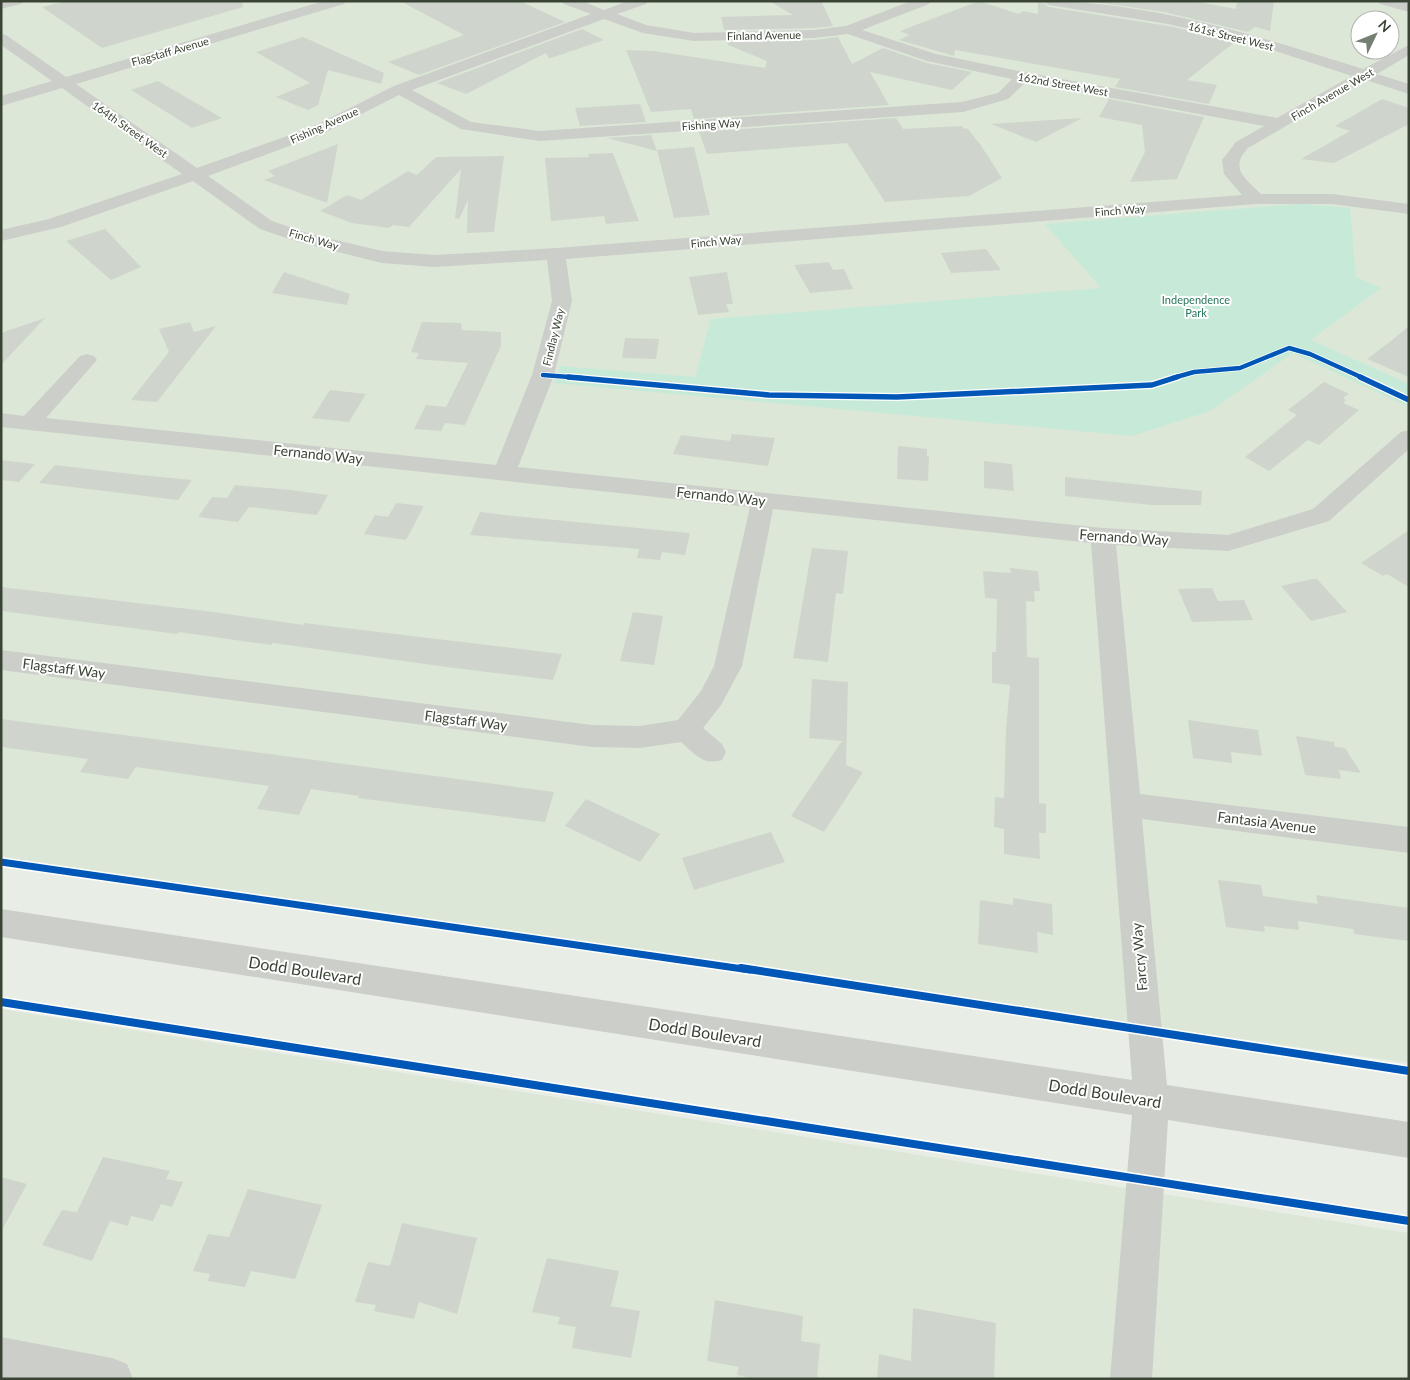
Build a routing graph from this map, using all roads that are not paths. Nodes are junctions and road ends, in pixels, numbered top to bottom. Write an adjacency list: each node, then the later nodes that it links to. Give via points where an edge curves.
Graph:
1 (16, 1): 8 (street)
2 (339, 1): 16 (street, Flagstaff Avenue)
3 (569, 1): 10 (street, Finland Avenue)
4 (641, 1): 10 (street, Fishing Avenue)
5 (924, 1): 11 (street, Finland Avenue)
6 (1049, 1): 14 (street, 161st Street West, via 1168,20 1252,39)
7 (1385, 1): 9 (street)
8 (1, 5)
9 (1409, 8)
10 (601, 15): 11 (street, Finland Avenue, via 643,29 694,37); 17 (street, Fishing Avenue)
11 (850, 30): 15 (street, 162nd Street West, via 932,58)
12 (1, 38): 16 (street, 164th Street West)
13 (1409, 49): 14 (street, Finch Avenue West)
14 (1364, 75): 18 (street, 161st Street West); 20 (street, Finch Avenue West)
15 (1023, 77): 17 (street, Fishing Way, via 1003,96 964,107 540,136 467,126); 20 (street, 162nd Street West)
16 (64, 83): 19 (street, Flagstaff Avenue); 21 (street, 164th Street West)
17 (399, 89): 21 (street, Fishing Avenue, via 316,131)
18 (1409, 89)
19 (1, 101)
20 (1281, 124): 22 (street, Finch Avenue West, via 1242,145 1229,160 1236,178)
21 (195, 175): 24 (street, Fishing Avenue, via 55,223); 25 (street, Finch Way, via 266,224 304,238 382,257 434,261)
22 (1256, 199): 23 (street, via 1332,199); 25 (street, Finch Way)
23 (1409, 208)
24 (1, 236)
25 (556, 254): 30 (street, Findlay Way, via 562,302 543,375)
26 (87, 360): 28 (street)
27 (1, 420): 28 (street, Fernando Way)
28 (30, 423): 30 (street, Fernando Way)
29 (1409, 437): 32 (street, Fernando Way, via 1321,515 1228,543)
30 (504, 474): 31 (street, Fernando Way)
31 (763, 500): 32 (street, Fernando Way); 34 (street, via 728,666 711,698)
32 (1103, 536): 36 (street, Farcry Way)
33 (1, 660): 34 (street, Flagstaff Way, via 592,736 640,737)
34 (686, 730): 35 (street)
35 (712, 752)
36 (1126, 805): 37 (street, Fantasia Avenue); 39 (street, Farcry Way)
37 (1409, 840)
38 (1, 923): 39 (street, Dodd Boulevard)
39 (1151, 1100): 40 (street, Dodd Boulevard); 43 (street, Farcry Way)
40 (1409, 1140)
41 (1, 1357): 42 (street)
42 (112, 1379)
43 (1131, 1379)

